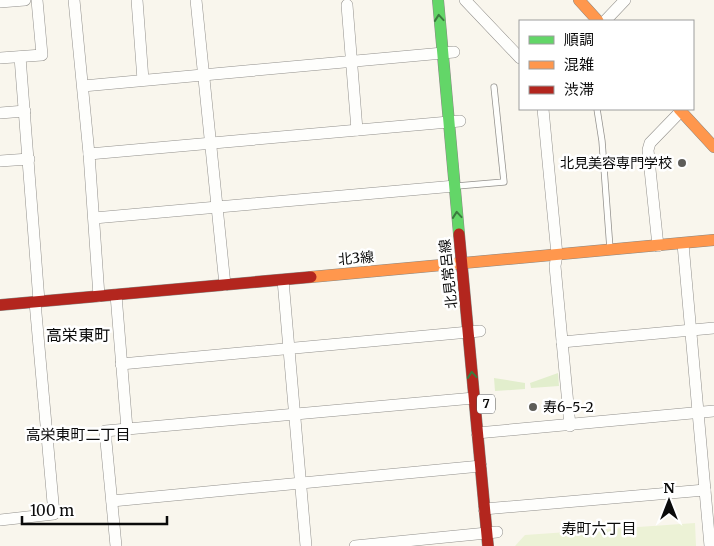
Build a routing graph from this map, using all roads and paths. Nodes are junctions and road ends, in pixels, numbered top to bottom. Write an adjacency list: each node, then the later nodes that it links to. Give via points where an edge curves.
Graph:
1 (25, 0): 11 (street)
2 (37, 0): 16 (street, via 42,55)
3 (74, 0): 22 (street)
4 (136, 0): 21 (street)
5 (196, 0): 20 (street)
6 (438, 0): 15 (main road, 北見常呂線 / 7, one-way to 6)
7 (449, 0): 15 (main road, 北見常呂線 / 7)
8 (465, 0): 17 (street)
9 (579, 0): 13 (main road)
10 (625, 0): 14 (street)
11 (0, 2)
12 (347, 5): 19 (street)
13 (597, 20)
14 (606, 20)
15 (448, 53): 19 (street); 29 (main road, 北見常呂線 / 7)
16 (20, 57): 18 (street); 27 (street)
17 (519, 57)
18 (0, 58)
19 (351, 62): 20 (street); 30 (street)
20 (204, 75): 21 (street); 31 (street)
21 (144, 80): 22 (street)
22 (83, 86): 33 (street)
23 (494, 88): 36 (lane, via 504,182)
24 (544, 110): 43 (street)
25 (597, 110): 42 (lane)
26 (680, 110): 32 (main road); 41 (street, via 650,143 648,150)
27 (25, 111): 28 (street); 34 (street)
28 (0, 113)
29 (454, 122): 30 (street); 36 (main road, 北見常呂線 / 7)
30 (357, 130): 31 (street)
31 (211, 143): 33 (street); 37 (street)
32 (714, 147)
33 (89, 154): 38 (street)
34 (29, 159): 35 (street); 49 (street)
35 (0, 161)
36 (460, 186): 37 (street); 44 (main road, 北見常呂線 / 7)
37 (218, 208): 38 (street); 46 (street)
38 (94, 218): 48 (street)
39 (714, 240): 40 (main road, 北3線)
40 (683, 244): 41 (main road, 北3線); 53 (street)
41 (658, 246): 42 (main road, 北3線)
42 (610, 250): 43 (main road, 北3線)
43 (558, 255): 44 (main road, 北3線); 54 (street, via 555,266)
44 (470, 265): 45 (main road, 北3線); 51 (main road, 北見常呂線 / 7)
45 (283, 280): 46 (main road, 北3線); 55 (street)
46 (225, 285): 47 (main road, 北3線)
47 (116, 294): 48 (main road, 北3線); 56 (street)
48 (99, 296): 49 (main road, 北3線)
49 (37, 301): 50 (main road, 北3線); 69 (street, via 54,514)
50 (0, 305)
51 (476, 328): 55 (street); 57 (main road, 北見常呂線 / 7, one-way to 51); 63 (main road, 北見常呂線 / 7)
52 (714, 328): 53 (street)
53 (691, 330): 54 (street); 59 (street)
54 (562, 342): 61 (street)
55 (290, 349): 56 (street); 60 (street)
56 (121, 364): 62 (street)
57 (474, 398): 60 (street); 63 (main road, 北見常呂線 / 7)
58 (714, 412): 59 (street)
59 (699, 413): 61 (street); 66 (street)
60 (296, 414): 62 (street); 65 (street)
61 (570, 426): 63 (street)
62 (127, 429): 67 (street, via 105,431)
63 (483, 432): 64 (main road, 北見常呂線 / 7); 68 (main road, 北見常呂線 / 7)
64 (480, 466): 65 (street); 68 (main road, 北見常呂線 / 7)
65 (302, 483): 67 (street); 72 (street)
66 (705, 490): 68 (street); 76 (street)
67 (112, 501): 71 (street)
68 (489, 509): 70 (main road, 北見常呂線 / 7)
69 (0, 520)
70 (492, 533): 73 (street); 74 (main road, 北見常呂線 / 7); 75 (main road, 北見常呂線 / 7)
71 (116, 546)
72 (306, 546)
73 (355, 546)
74 (488, 546)
75 (498, 546)
76 (710, 546)

